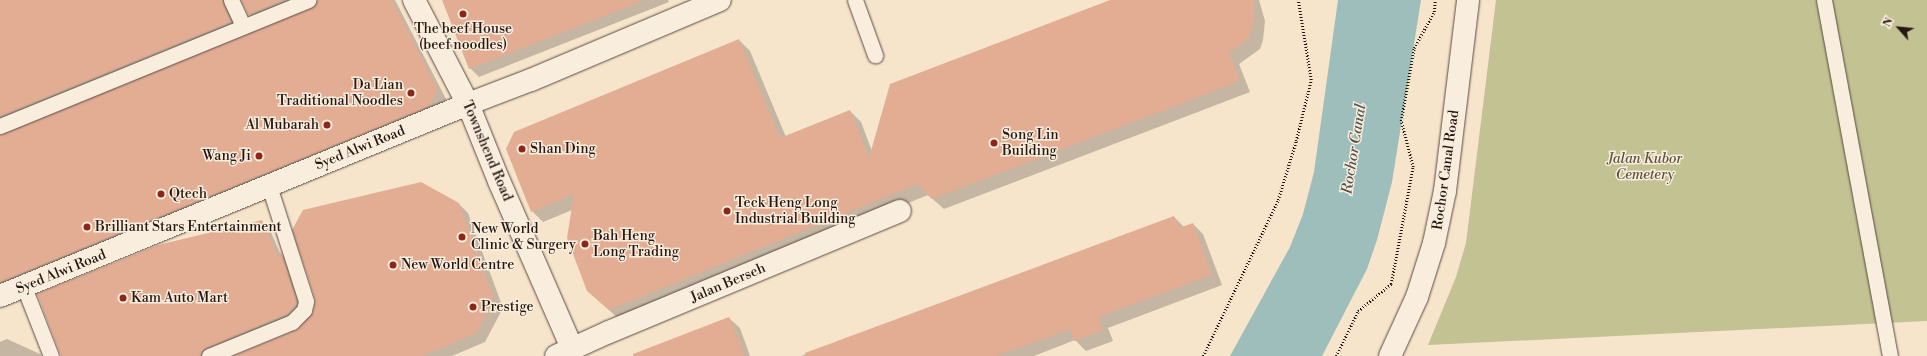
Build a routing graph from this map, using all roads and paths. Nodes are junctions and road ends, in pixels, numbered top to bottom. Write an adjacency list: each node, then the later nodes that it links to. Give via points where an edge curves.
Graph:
1 (231, 0): 10 (lane)
2 (308, 0): 10 (lane)
3 (414, 0): 12 (street, Townshend Road)
4 (720, 0): 12 (street, Syed Alwi Road)
5 (855, 0): 11 (lane)
6 (1298, 0): 21 (path, via 1311,80 1296,141 1278,200)
7 (1435, 0): 22 (path, via 1434,12 1414,48 1401,121 1413,168 1391,284 1358,311)
8 (1468, 0): 23 (street, Rochor Canal Road, via 1445,191 1434,243 1417,297)
9 (1824, 0): 24 (lane)
10 (243, 26): 13 (lane)
11 (875, 55)
12 (468, 104): 14 (street, Syed Alwi Road); 18 (street, Townshend Road)
13 (0, 126)
14 (269, 186): 16 (street, Syed Alwi Road); 20 (lane, via 306,301 304,310 292,322)
15 (900, 211): 18 (street, Jalan Berseh, via 597,337)
16 (24, 287): 17 (street, Syed Alwi Road); 19 (lane)
17 (0, 296)
18 (565, 353)
19 (51, 356)
20 (209, 356)
21 (1202, 356)
22 (1336, 356)
23 (1390, 356)
24 (1890, 356)

